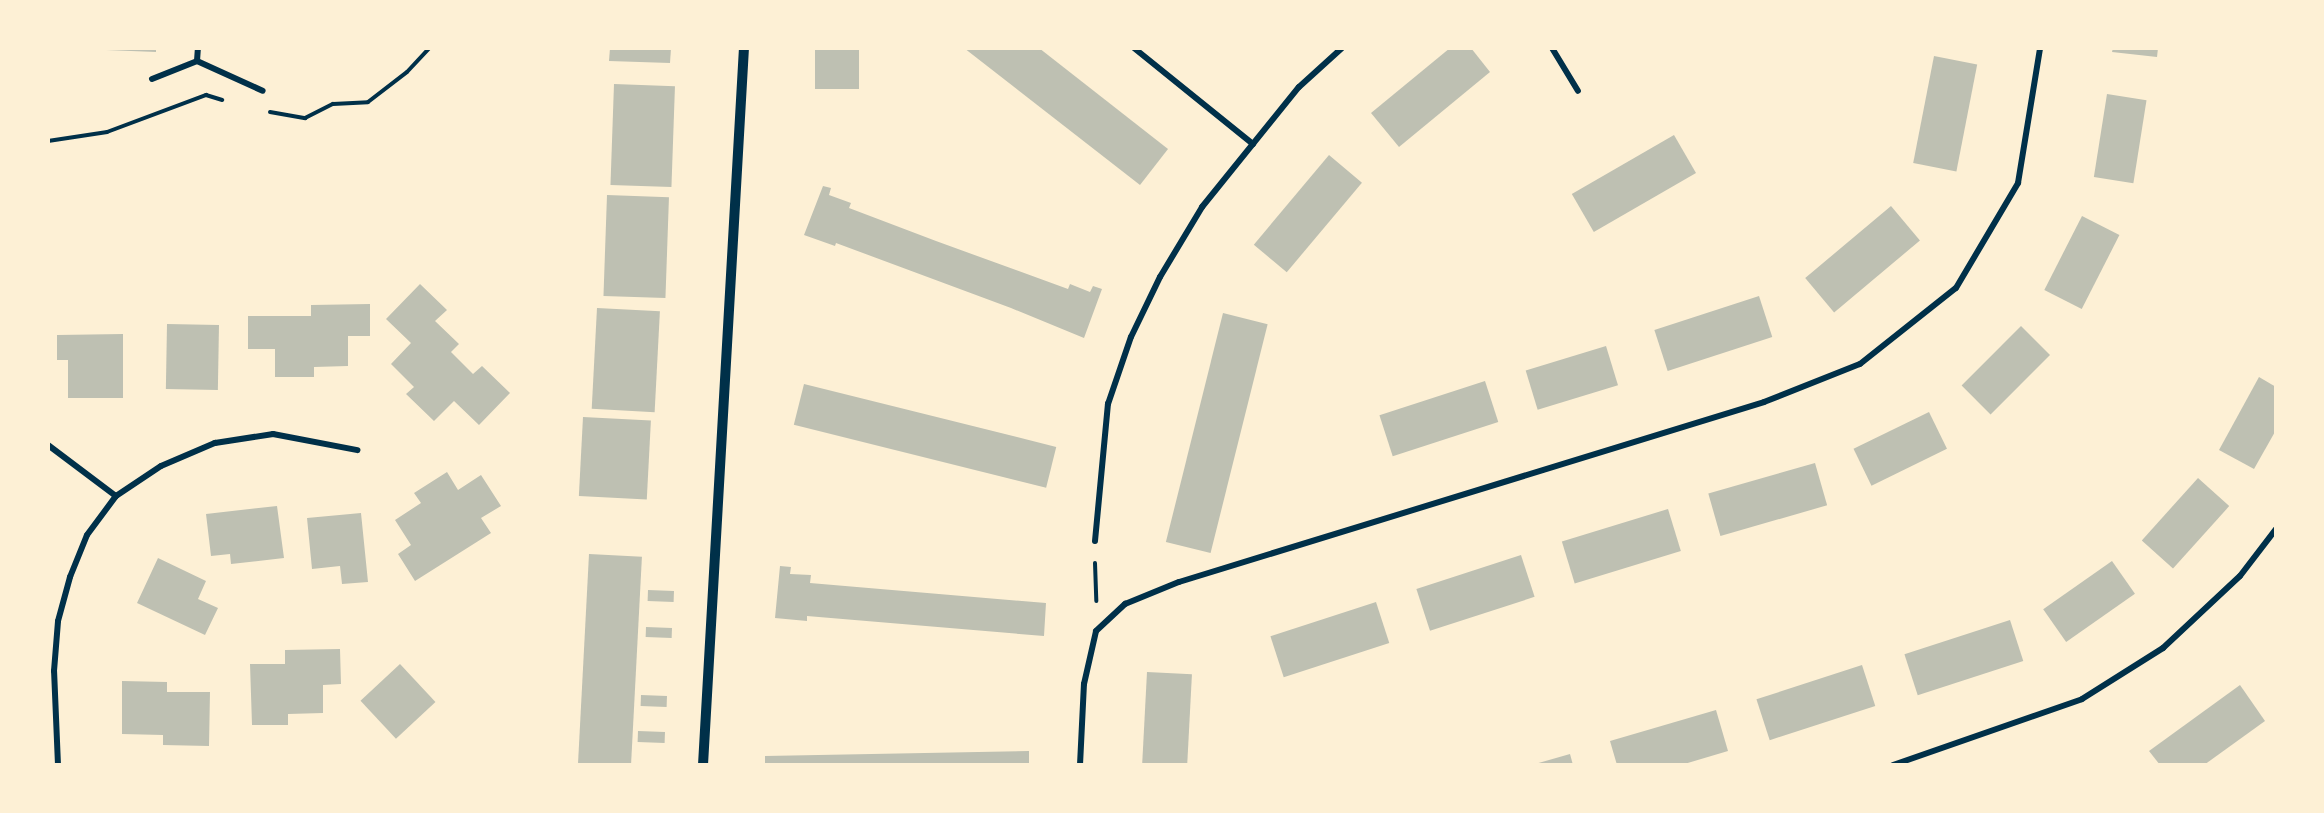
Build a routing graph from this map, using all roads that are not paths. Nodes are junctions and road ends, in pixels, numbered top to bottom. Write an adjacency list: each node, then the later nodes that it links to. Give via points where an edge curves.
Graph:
1 (198, 48): 7 (street)
2 (744, 48): 18 (street)
3 (1134, 48): 11 (street)
4 (1341, 48): 11 (street, via 1299,87)
5 (1552, 48): 10 (street)
6 (2040, 48): 19 (street, via 2018,183 1956,288 1860,364 1764,402 1179,582 1125,604 1096,631 1084,684)
7 (197, 61): 8 (street); 9 (street)
8 (152, 79)
9 (263, 91)
10 (1578, 91)
11 (1253, 144): 16 (street, via 1202,207 1160,277 1131,338 1108,404)
12 (48, 445): 14 (street)
13 (357, 450): 14 (street, via 273,434 215,443 161,466)
14 (116, 496): 17 (street, via 87,535 58,621 54,671)
15 (2276, 529): 20 (street, via 2240,576 2163,648 2082,699)
16 (1095, 541)
17 (58, 765)
18 (703, 765)
19 (1080, 765)
20 (1893, 765)

